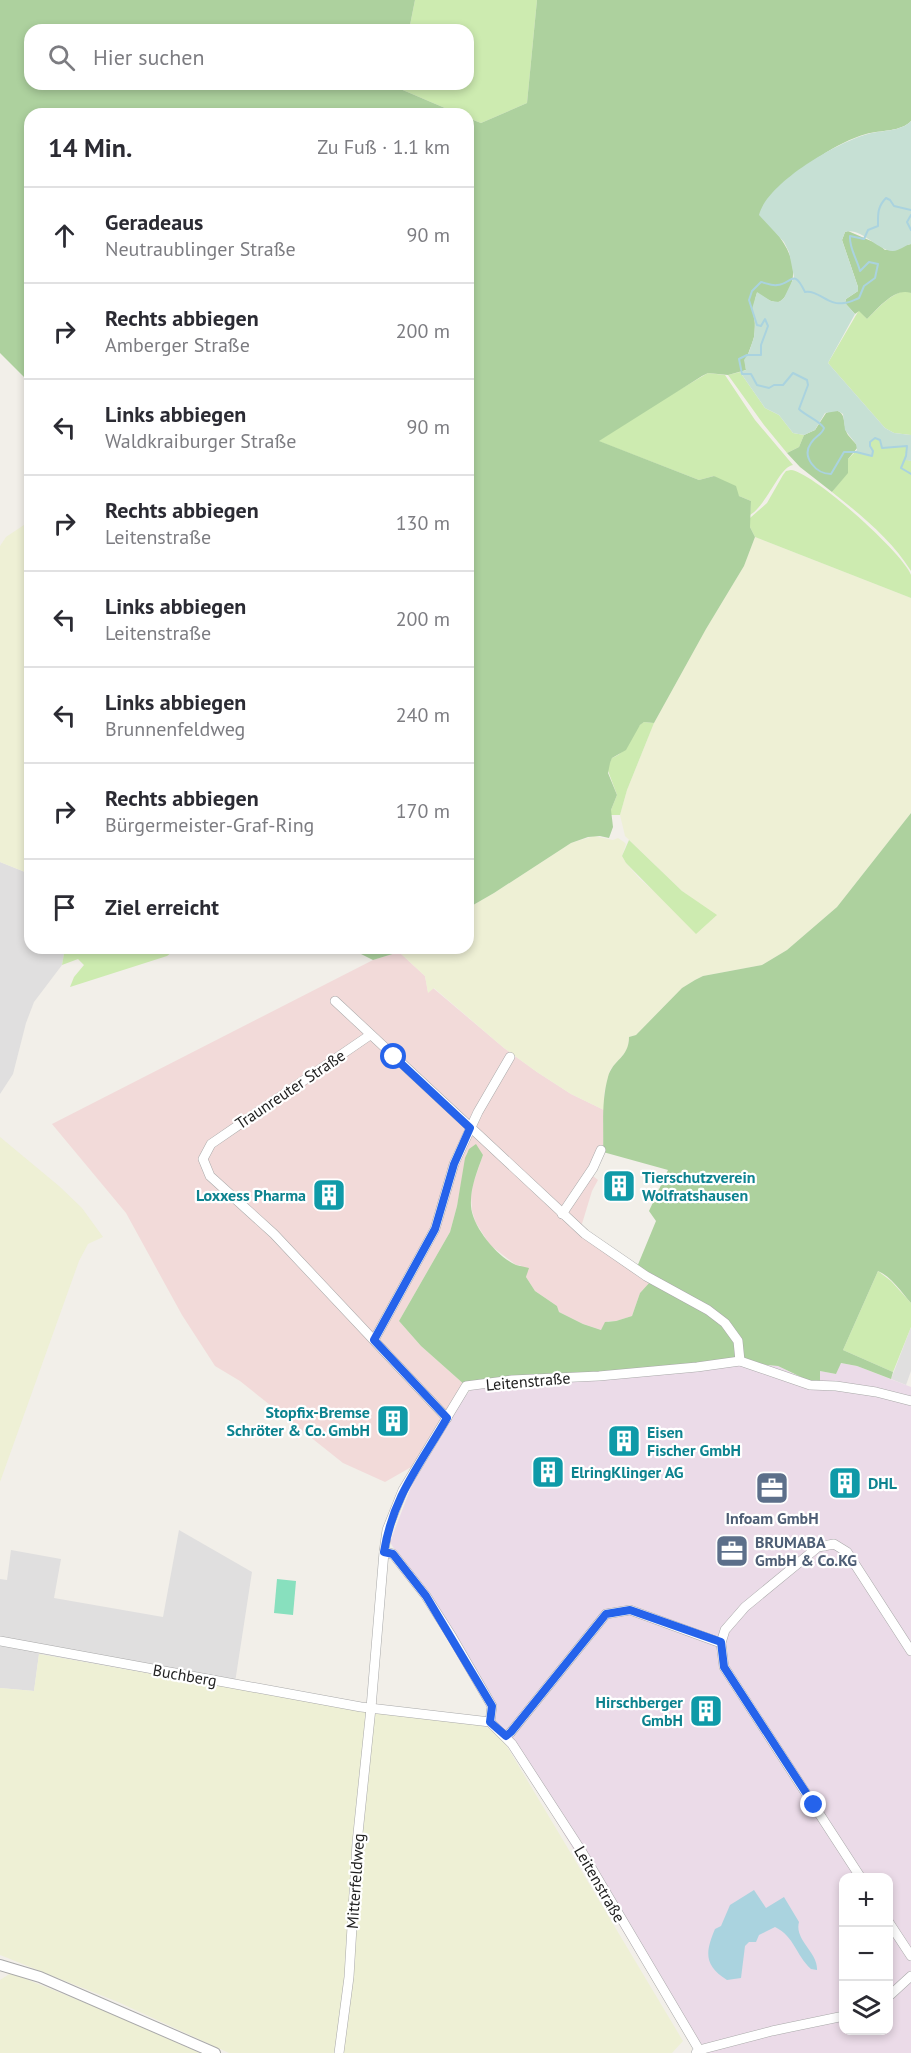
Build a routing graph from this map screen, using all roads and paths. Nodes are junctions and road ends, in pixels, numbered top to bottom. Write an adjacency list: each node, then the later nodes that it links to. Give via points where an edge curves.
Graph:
1 (335, 1001): 2 (street)
2 (370, 1035): 4 (street); 7 (street, Traunreuter Straße, via 211,1144 203,1159 210,1176 274,1234)
3 (510, 1058): 4 (street)
4 (470, 1128): 6 (street); 7 (street, via 454,1164 435,1229)
5 (601, 1150): 6 (street)
6 (562, 1214): 8 (street, via 646,1276 725,1323 738,1341)
7 (374, 1340): 10 (street)
8 (740, 1361): 9 (street, Leitenstraße, via 810,1385 876,1392); 10 (street, Leitenstraße, via 466,1386)
9 (911, 1401)
10 (447, 1418): 11 (street, Leitenstraße, via 403,1490 387,1530)
11 (384, 1552): 15 (street, Leitenstraße); 16 (street, via 393,1554 452,1637 492,1706)
12 (0, 1641): 15 (street, Buchberg)
13 (721, 1642): 14 (street, via 725,1630 744,1607 818,1547 834,1544 847,1552); 17 (street, via 630,1610 606,1614); 18 (street, via 724,1667)
14 (911, 1651)
15 (371, 1708): 16 (street); 27 (street, Mitterfeldweg)
16 (490, 1722): 17 (street, Leitenstraße)
17 (506, 1736): 25 (street, Leitenstraße, via 582,1852)
18 (858, 1873)
19 (892, 1927): 20 (street)
20 (911, 1956)
21 (0, 1965): 26 (street, via 40,1977)
22 (911, 1976): 23 (street)
23 (893, 1992)
24 (839, 2017): 25 (street)
25 (699, 2052)
26 (215, 2053)
27 (339, 2053)

